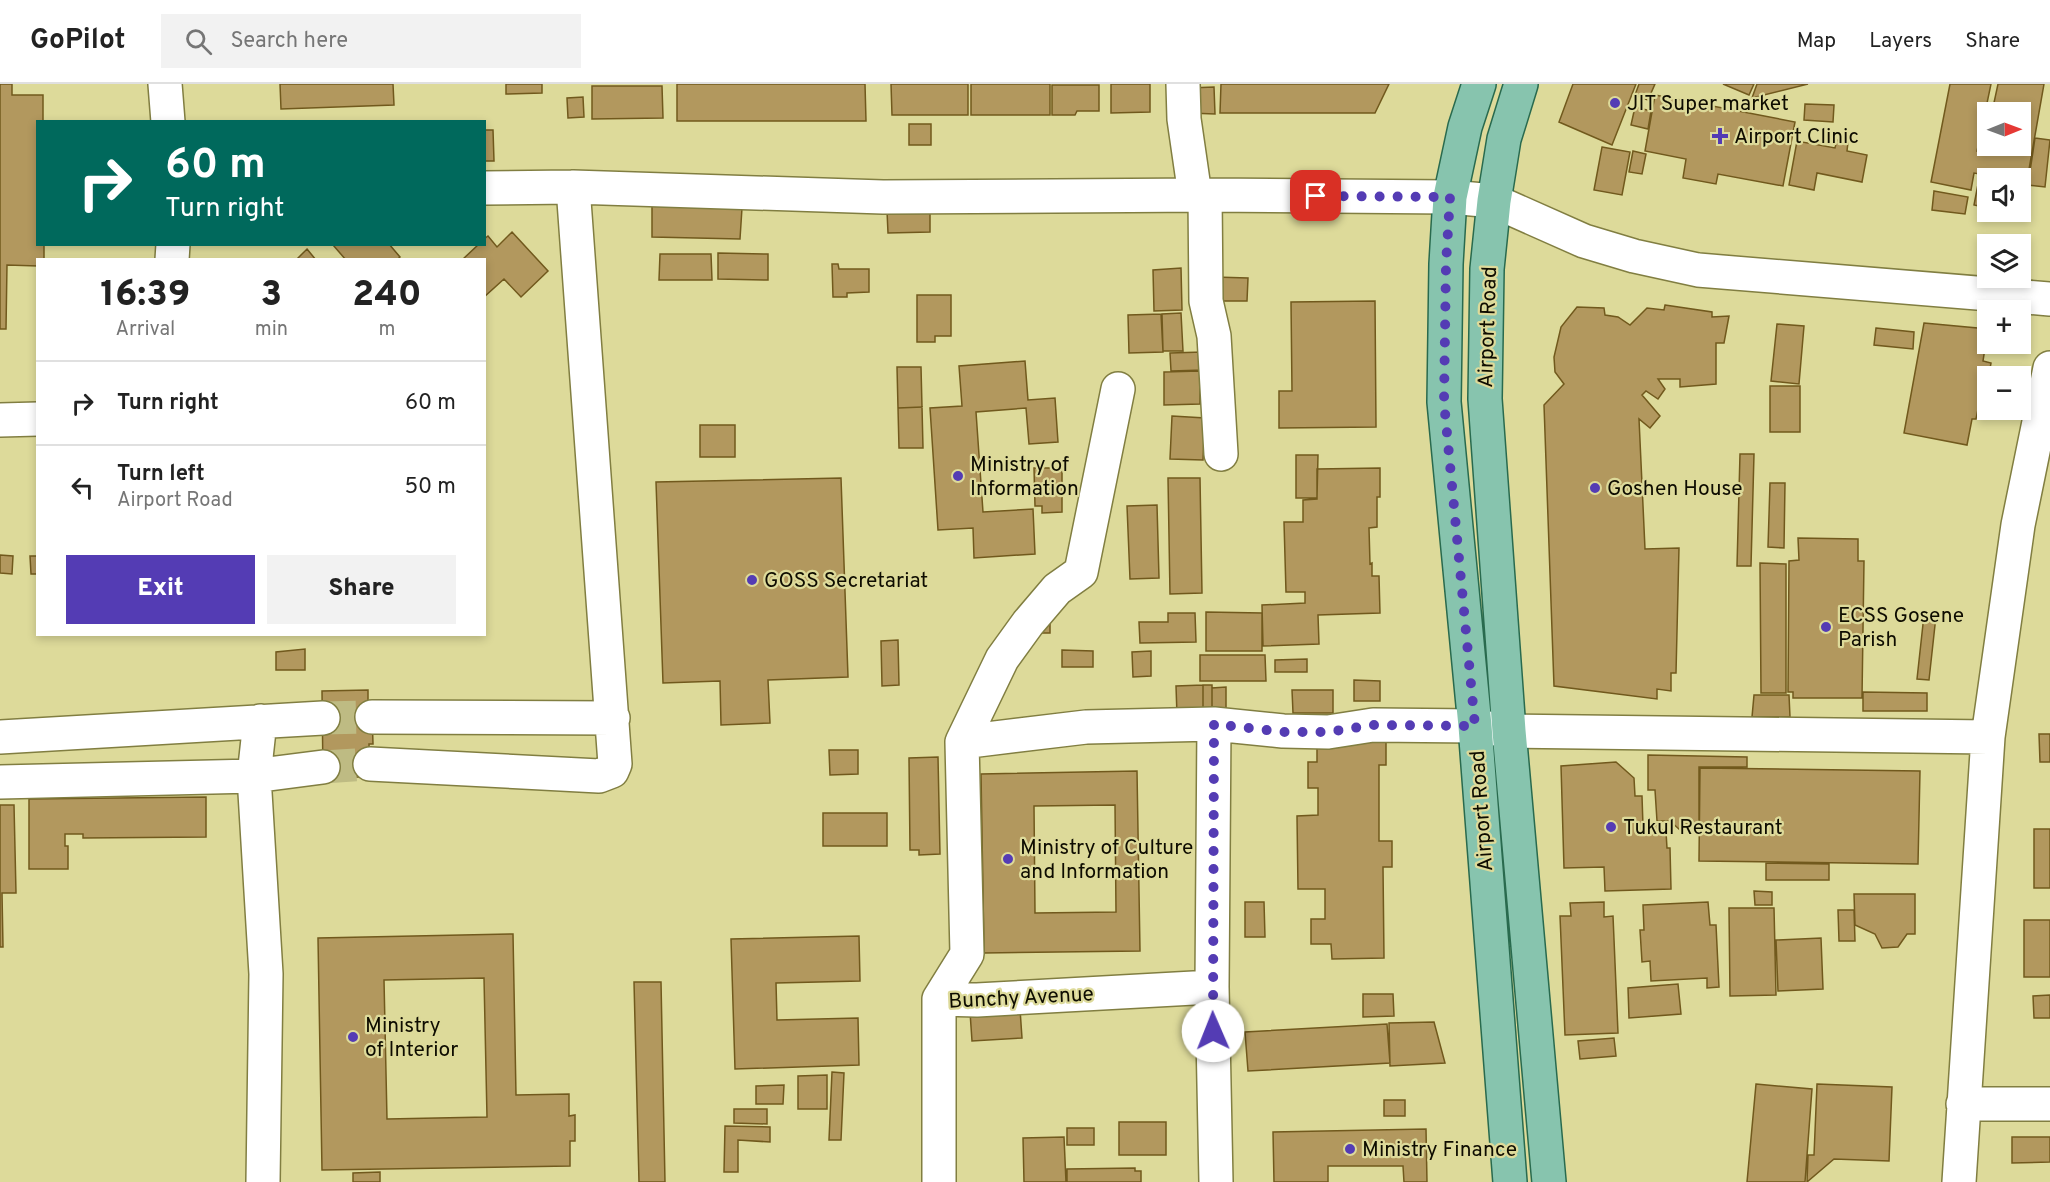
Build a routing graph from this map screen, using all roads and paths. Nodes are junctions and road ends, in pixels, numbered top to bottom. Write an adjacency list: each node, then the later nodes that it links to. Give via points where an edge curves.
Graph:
1 (165, 84): 5 (street)
2 (1183, 84): 8 (street, via 1184,119)
3 (1479, 84): 9 (main road, Airport Road)
4 (1521, 84): 10 (main road, Airport Road, via 1504,139)
5 (168, 120)
6 (573, 187): 7 (street); 8 (street, via 884,196); 19 (street)
7 (486, 188)
8 (1200, 195): 9 (street); 16 (street)
9 (1450, 197): 10 (street); 22 (main road, Airport Road, via 1444,402)
10 (1494, 201): 11 (street, via 1584,241 1698,270); 23 (main road, Airport Road, via 1487,269 1485,399)
11 (2050, 299)
12 (2050, 368): 25 (street, via 2018,525)
13 (1118, 390): 26 (street, via 1081,572 1057,589 1002,659)
14 (36, 419): 15 (street)
15 (0, 420)
16 (1221, 454)
17 (372, 717): 19 (street)
18 (323, 718): 20 (street)
19 (613, 718): 27 (street, via 615,764 612,771 599,776)
20 (260, 721): 24 (street); 29 (street)
21 (1214, 724): 22 (street, via 1283,732 1373,725); 26 (street, via 1086,727); 31 (street)
22 (1475, 726): 23 (street); 38 (main road, Airport Road)
23 (1509, 731): 25 (street); 39 (main road, Airport Road)
24 (0, 736)
25 (1988, 737): 33 (street)
26 (962, 742): 32 (street, via 967,954)
27 (370, 764)
28 (323, 767): 29 (street)
29 (254, 776): 30 (street); 35 (street, via 266,974)
30 (0, 782)
31 (1212, 987): 32 (street, Bunchy Avenue); 37 (street)
32 (939, 999): 36 (street, Bunchy Avenue)
33 (1963, 1104): 34 (street); 40 (street)
34 (2050, 1104)
35 (262, 1182)
36 (939, 1182)
37 (1216, 1182)
38 (1510, 1182)
39 (1549, 1182)
40 (1959, 1182)

